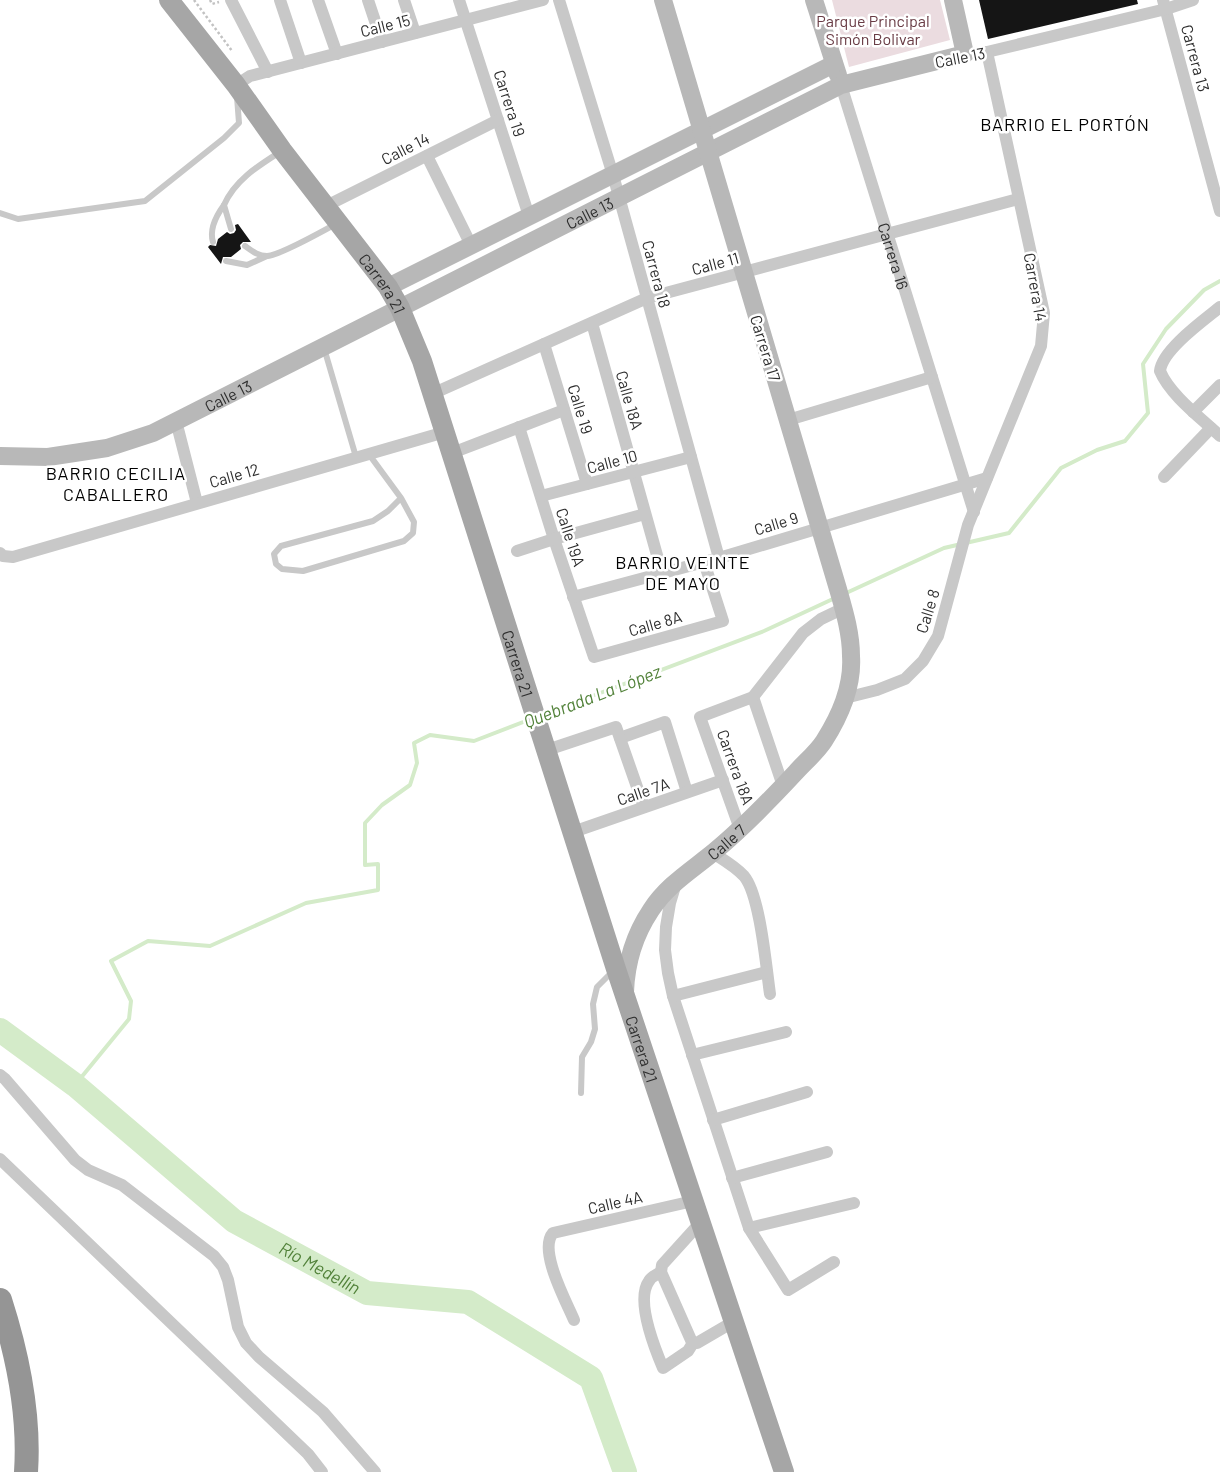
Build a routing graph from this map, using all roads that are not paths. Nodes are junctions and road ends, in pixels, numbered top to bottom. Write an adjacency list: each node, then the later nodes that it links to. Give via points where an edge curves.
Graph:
1 (169, 0): 25 (main road, Carrera 21)
2 (231, 0): 23 (street)
3 (280, 0): 21 (street)
4 (318, 0): 19 (street)
5 (368, 0): 17 (street)
6 (404, 0): 16 (street)
7 (459, 0): 15 (street, Carrera 19)
8 (543, 0): 15 (street, Calle 15)
9 (559, 0): 31 (street, Carrera 18)
10 (663, 0): 27 (street, Carrera 17)
11 (814, 0): 22 (street, Carrera 16)
12 (953, 0): 20 (street)
13 (1193, 0): 14 (street, Calle 13)
14 (1164, 4): 18 (street, Calle 13); 36 (street, Carrera 13)
15 (466, 20): 16 (street, Calle 15); 26 (street, Carrera 19)
16 (415, 33): 17 (street, Calle 15)
17 (382, 42): 19 (street, Calle 15)
18 (987, 52): 20 (street, Calle 13); 33 (street, Carrera 14)
19 (337, 54): 21 (street, Calle 15)
20 (964, 54): 24 (street, Calle 13)
21 (301, 63): 23 (street, Calle 15)
22 (834, 64): 24 (street, Carrera 16); 27 (street, Calle 13)
23 (268, 72): 25 (street, Calle 15, via 250,76)
24 (841, 85): 29 (street, Calle 13); 41 (street, Carrera 16)
25 (236, 86): 28 (main road, Carrera 21); 37 (lane, via 240,122 145,201 18,219)
26 (498, 120): 30 (street, Calle 14); 38 (street, Carrera 19)
27 (701, 131): 29 (street, Carrera 17); 31 (street, Calle 13)
28 (282, 150): 34 (lane, via 249,173 232,190); 35 (main road, Carrera 21)
29 (707, 153): 32 (street, Calle 13); 47 (street, Carrera 17)
30 (427, 156): 35 (street, Calle 14); 43 (street)
31 (613, 175): 32 (street, Carrera 18); 38 (street, Calle 13)
32 (619, 197): 49 (street, Carrera 18); 51 (street, Calle 13)
33 (1018, 199): 41 (street, Calle 11); 71 (street, Carrera 14, via 1044,313 1044,328 1041,346)
34 (224, 205): 40 (lane); 42 (lane, via 214,222)
35 (326, 206): 39 (main road, Carrera 21)
36 (1220, 211)
37 (0, 213)
38 (529, 216): 43 (street, Calle 13)
39 (337, 223): 45 (lane); 48 (main road, Carrera 21)
40 (231, 229)
41 (887, 234): 47 (street, Calle 11); 55 (street, Carrera 16)
42 (214, 242)
43 (471, 245): 48 (street, Calle 13)
44 (245, 246): 45 (lane)
45 (268, 256): 46 (lane, via 247,265)
46 (226, 261)
47 (743, 272): 49 (street, Calle 11); 60 (street, Carrera 17)
48 (388, 287): 51 (main road, Carrera 21)
49 (647, 298): 52 (street, Calle 11); 68 (street, Carrera 18)
50 (1220, 307): 59 (street, via 1187,332 1160,367 1163,378)
51 (400, 308): 54 (street, Calle 13); 57 (main road, Carrera 21)
52 (592, 323): 53 (street, Calle 11); 69 (street, Calle 18A)
53 (544, 344): 57 (street, Calle 11); 58 (street, Calle 19)
54 (324, 346): 61 (street, Calle 13); 66 (lane)
55 (932, 377): 60 (street); 73 (street, Carrera 16)
56 (1220, 385): 59 (street)
57 (432, 394): 63 (main road, Carrera 21)
58 (564, 410): 62 (street); 72 (street, Calle 19)
59 (1193, 412): 64 (street)
60 (788, 420): 79 (street, Carrera 17)
61 (176, 421): 67 (street, Calle 13, via 153,433 107,448 48,457); 76 (street)
62 (519, 427): 65 (street); 74 (street, Calle 19A)
63 (444, 432): 65 (main road, Carrera 21); 66 (street, Calle 12)
64 (1216, 432): 70 (street)
65 (452, 453): 92 (main road, Carrera 21)
66 (362, 455): 75 (lane); 76 (street, Calle 12)
67 (0, 456)
68 (691, 456): 69 (street, Calle 10); 83 (street, Carrera 18)
69 (633, 472): 72 (street, Calle 10); 78 (street, Calle 18A)
70 (1164, 477)
71 (987, 478): 73 (street, Calle 9); 77 (street, Carrera 14)
72 (587, 484): 74 (street, Calle 10)
73 (965, 484): 77 (street, Carrera 16); 79 (street, Calle 9)
74 (541, 496): 80 (street, Calle 19A)
75 (401, 498): 75 (lane, via 414,522 413,533 404,541 303,571 282,570 276,564 274,554 281,546 373,521)
76 (197, 503): 82 (street, Calle 12, via 13,557)
77 (974, 512): 90 (street, Calle 8, via 938,636 923,662 906,679)
78 (645, 514): 80 (street); 85 (street, Calle 18A)
79 (820, 527): 83 (street, Calle 9); 87 (street, Carrera 17)
80 (554, 539): 81 (street); 86 (street, Calle 19A)
81 (517, 551)
82 (2, 554)
83 (719, 558): 84 (street, Calle 9)
84 (704, 562): 85 (street, Calle 9); 88 (street, Calle 8A, via 723,621)
85 (662, 573): 86 (street, Calle 9)
86 (573, 597): 88 (street, Calle 19A)
87 (841, 600): 89 (street, via 803,633); 90 (street, Carrera 17, via 852,656)
88 (594, 657)
89 (753, 697): 93 (street, Carrera 18A, via 700,717); 94 (street)
90 (845, 698): 94 (street, Calle 7, via 823,743)
91 (618, 732): 92 (street); 95 (street, via 665,722); 96 (street)
92 (547, 750): 98 (main road, Carrera 21)
93 (723, 780): 95 (street, Calle 7A); 97 (street, Carrera 18A)
94 (783, 786): 97 (street, Calle 7)
95 (687, 792): 96 (street, Calle 7A)
96 (644, 807): 98 (street, Calle 7A)
97 (740, 829): 99 (street, Calle 7)
98 (573, 832): 101 (main road, Carrera 21)
99 (713, 852): 100 (street, Calle 7); 102 (street, via 745,878 755,898)
100 (677, 881): 103 (street, Calle 7, via 651,910 638,932 630,955); 105 (street, via 670,903 665,942)
101 (616, 969): 103 (main road, Carrera 21); 110 (lane, via 597,987 593,1004 595,1029 582,1057)
102 (767, 972): 104 (street); 105 (street)
103 (625, 992): 115 (main road, Carrera 21)
104 (770, 994)
105 (673, 996): 107 (street)
106 (786, 1032): 107 (street)
107 (692, 1055): 111 (street)
108 (0, 1075): 127 (street, via 75,1160 88,1170 122,1185 214,1256 228,1280 238,1327 246,1342 258,1358 323,1412)
109 (807, 1092): 111 (street)
110 (581, 1093)
111 (713, 1120): 114 (street)
112 (827, 1152): 114 (street)
113 (0, 1159): 126 (street, via 293,1440)
114 (732, 1178): 118 (street)
115 (692, 1200): 117 (main road, Carrera 21); 122 (street, Calle 4A, via 553,1233 549,1241 551,1265)
116 (854, 1203): 118 (street)
117 (700, 1223): 120 (street, via 662,1265); 123 (main road, Carrera 21)
118 (749, 1228): 119 (street, via 788,1290)
119 (834, 1262)
120 (661, 1272): 124 (street); 124 (street, via 649,1280 645,1301 646,1323 663,1368)
121 (0, 1300): 125 (highway, via 23,1392)
122 (574, 1320)
123 (733, 1322): 124 (street); 128 (main road, Carrera 21)
124 (694, 1343)
125 (26, 1472)
126 (322, 1472)
127 (375, 1472)
128 (784, 1472)

